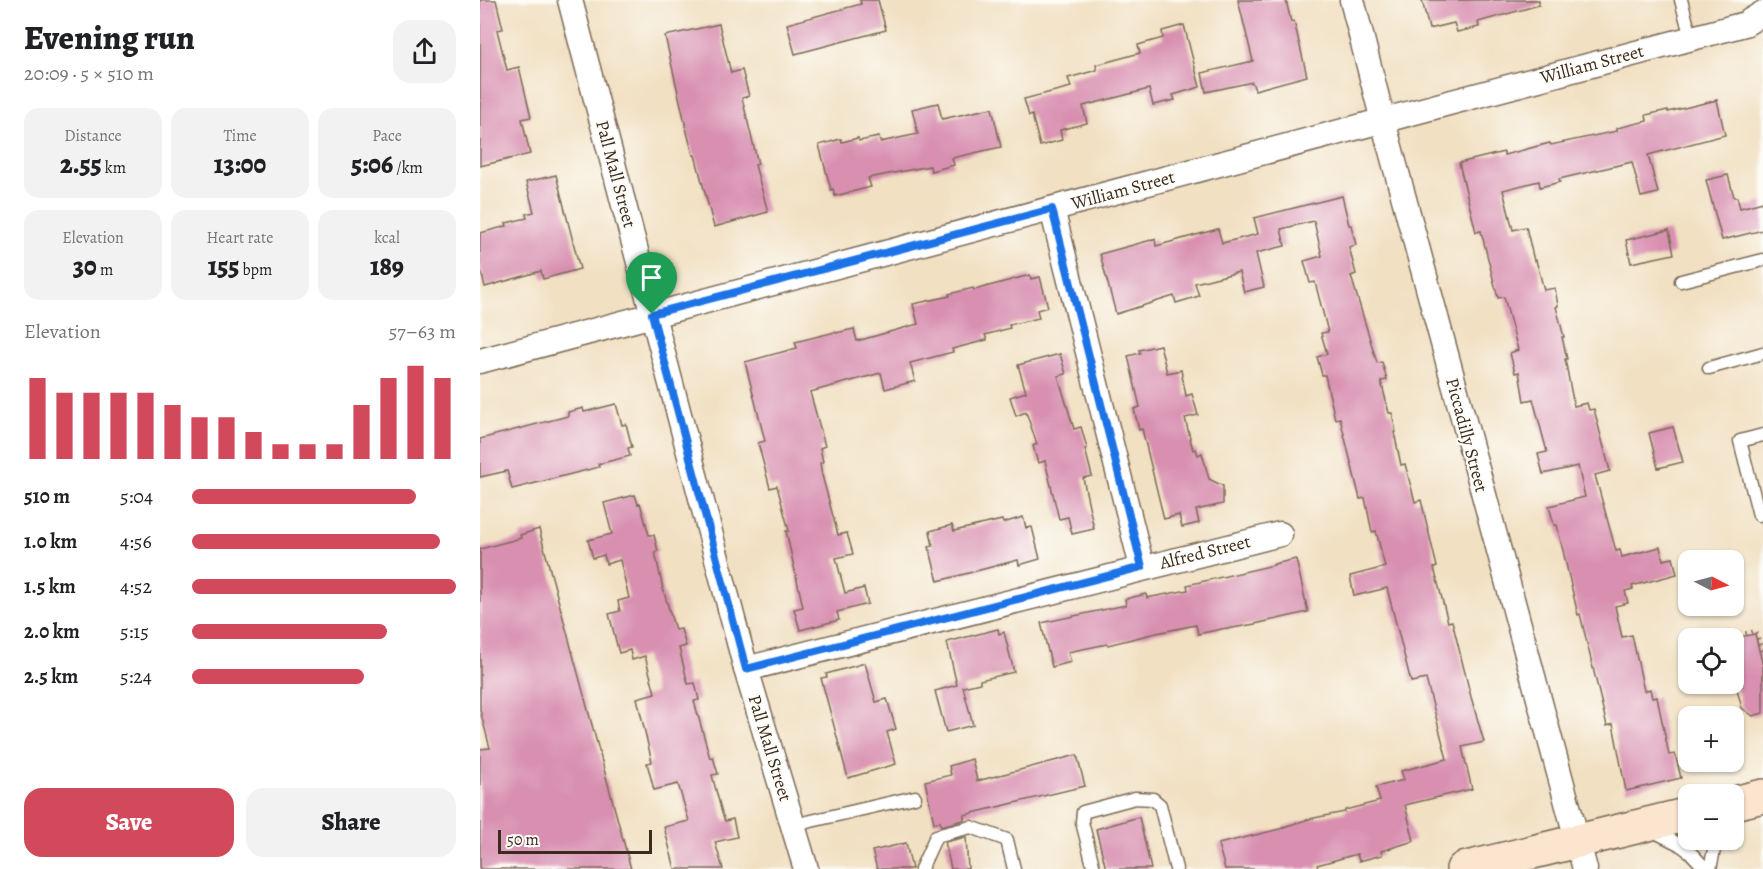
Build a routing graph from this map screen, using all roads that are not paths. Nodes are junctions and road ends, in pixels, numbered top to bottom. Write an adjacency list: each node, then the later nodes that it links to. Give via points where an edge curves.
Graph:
1 (570, 0): 10 (street, Pall Mall Street)
2 (1352, 0): 6 (street, Piccadilly Street)
3 (1681, 0): 5 (lane)
4 (1757, 21): 5 (street, William Street)
5 (1691, 38): 6 (street, William Street)
6 (1383, 121): 7 (street, William Street); 24 (street, Piccadilly Street)
7 (1052, 209): 10 (street, William Street); 17 (street)
8 (1763, 260): 9 (lane)
9 (1682, 280)
10 (652, 314): 12 (street, William Street); 18 (street, Pall Mall Street)
11 (1763, 353): 13 (lane)
12 (480, 361)
13 (1710, 368)
14 (1763, 435): 15 (lane, via 1740,441)
15 (1759, 514)
16 (1280, 534): 17 (street, Alfred Street)
17 (1142, 567): 18 (street, Alfred Street)
18 (746, 669): 21 (street, Pall Mall Street)
19 (915, 796): 21 (lane)
20 (1678, 817): 22 (main road)
21 (794, 825): 25 (street, Pall Mall Street)
22 (1642, 826): 24 (main road); 31 (lane, via 1679,844)
23 (1713, 850): 31 (lane)
24 (1581, 855): 30 (main road)
25 (806, 869)
26 (921, 869): 27 (lane, via 936,836 971,827 1007,840)
27 (1014, 869)
28 (1094, 869): 29 (lane, via 1083,812 1135,798 1153,799 1160,805)
29 (1176, 869)
30 (1463, 869)
31 (1708, 869)

